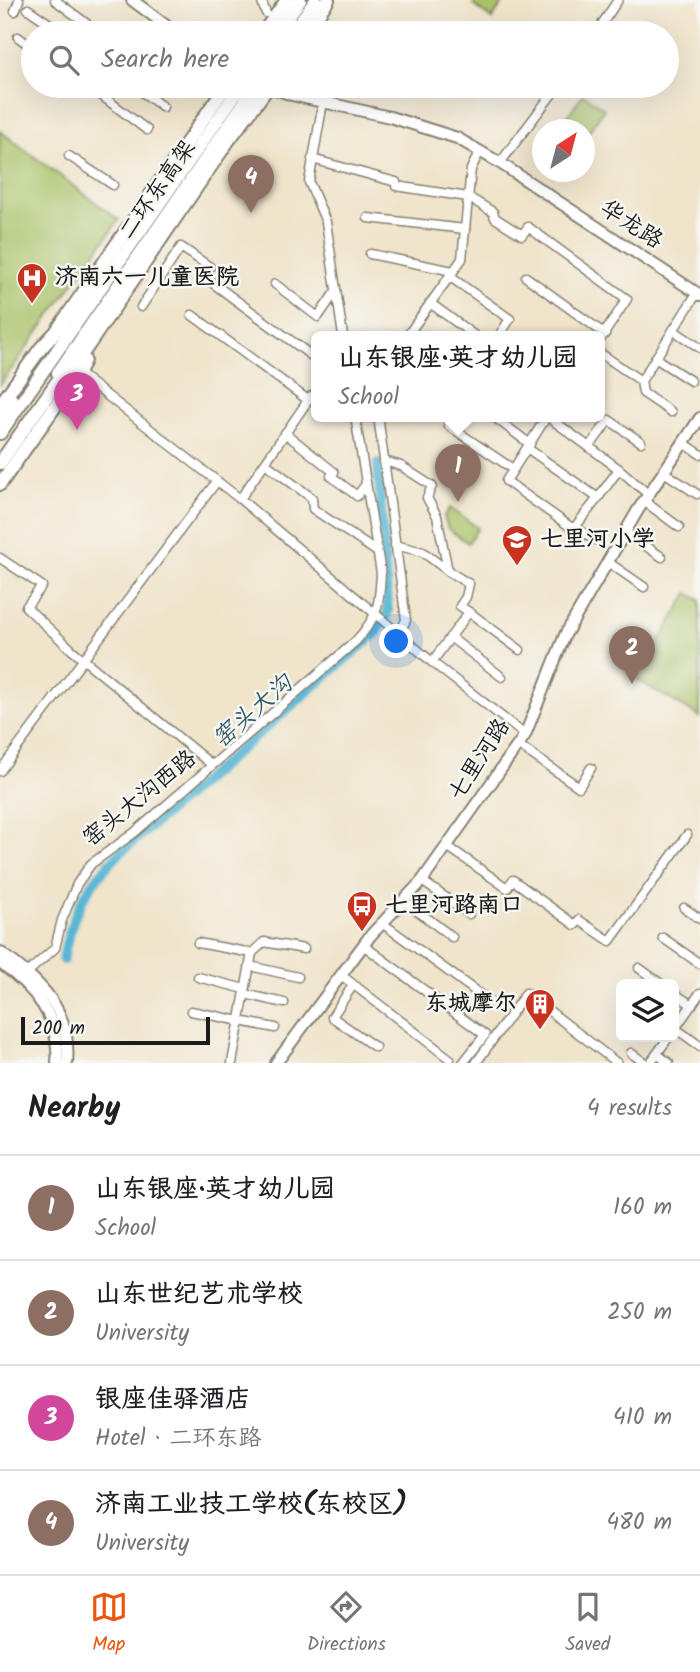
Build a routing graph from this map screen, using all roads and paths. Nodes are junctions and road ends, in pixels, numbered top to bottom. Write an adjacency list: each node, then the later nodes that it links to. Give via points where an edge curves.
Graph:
1 (19, 0): 11 (street)
2 (55, 0): 13 (street)
3 (261, 0): 15 (street)
4 (287, 0): 16 (highway)
5 (300, 0): 17 (highway)
6 (316, 0): 18 (highway)
7 (328, 0): 19 (highway)
8 (618, 0): 20 (street)
9 (137, 1): 14 (main road)
10 (28, 9): 12 (street)
11 (15, 11)
12 (46, 21)
13 (83, 21)
14 (163, 21)
15 (272, 21)
16 (273, 21)
17 (273, 21)
18 (301, 21)
19 (314, 21)
20 (604, 21)
21 (18, 37): 22 (street)
22 (21, 39)
23 (105, 98): 33 (street)
24 (151, 98): 32 (street)
25 (218, 98): 57 (highway)
26 (233, 98): 79 (highway, 二环东高架)
27 (248, 98): 86 (highway, 二环东高架)
28 (259, 98): 63 (highway)
29 (308, 98): 31 (main road, 华龙路)
30 (549, 98): 37 (street)
31 (323, 102): 34 (main road, 华龙路, via 436,131); 36 (street)
32 (163, 107)
33 (146, 130)
34 (480, 152): 37 (main road, 华龙路); 39 (street, via 471,169)
35 (69, 156): 38 (street)
36 (312, 159): 39 (street, via 396,182 396,186); 46 (street, via 309,182 326,222)
37 (500, 163): 47 (main road, 华龙路)
38 (113, 185)
39 (468, 197): 41 (street); 58 (street, via 522,235 528,227 627,299)
40 (368, 218): 41 (street)
41 (465, 229): 43 (street, via 462,259)
42 (370, 254): 43 (street)
43 (451, 274): 48 (street); 55 (street, via 510,319)
44 (526, 277): 56 (street)
45 (275, 284): 46 (street, via 318,317)
46 (337, 291): 52 (street)
47 (698, 294): 51 (street)
48 (430, 303): 53 (street); 54 (street)
49 (141, 307): 60 (street, via 181,247 209,267 203,276)
50 (192, 315): 66 (street)
51 (673, 330): 59 (street); 62 (street)
52 (342, 331)
53 (412, 331)
54 (468, 331)
55 (502, 331)
56 (594, 331)
57 (56, 332): 68 (highway); 70 (highway); 78 (highway, via 55,345)
58 (605, 332)
59 (700, 348)
60 (311, 355)
61 (605, 356): 64 (street)
62 (655, 358): 64 (street); 65 (street)
63 (77, 368): 88 (highway, via 64,372); 93 (highway); 94 (street); 95 (highway)
64 (641, 381): 69 (street, via 643,393)
65 (691, 381)
66 (311, 397)
67 (311, 399): 80 (street)
68 (0, 405)
69 (671, 412)
70 (0, 417)
71 (700, 418): 82 (main road, 七里河路)
72 (356, 422): 96 (street, 窑头大沟西路)
73 (379, 422): 87 (street)
74 (449, 422): 90 (street)
75 (500, 422): 83 (street)
76 (543, 422): 83 (street)
77 (555, 422): 84 (street)
78 (0, 425)
79 (0, 433)
80 (285, 433): 89 (street); 96 (street, via 357,496)
81 (640, 442): 84 (street, via 609,419)
82 (684, 443): 85 (street); 92 (main road, 七里河路)
83 (528, 446): 90 (street); 98 (street)
84 (589, 447): 91 (street)
85 (700, 454)
86 (0, 458)
87 (384, 461): 105 (street); 110 (street, via 432,486 427,498 437,516)
88 (0, 463)
89 (265, 463): 100 (street); 106 (street, via 312,498 313,509)
90 (513, 469): 101 (street, via 506,481)
91 (619, 469): 98 (street); 99 (street)
92 (664, 472): 97 (street); 99 (main road, 七里河路)
93 (0, 474)
94 (217, 481): 100 (street); 117 (street)
95 (0, 484)
96 (366, 484): 106 (street, 窑头大沟西路)
97 (697, 494)
98 (598, 498): 101 (street)
99 (647, 498): 102 (street); 103 (main road, 七里河路)
100 (240, 499): 113 (street)
101 (575, 527): 104 (street)
102 (679, 527)
103 (625, 532): 107 (street); 109 (main road, 七里河路)
104 (595, 540)
105 (395, 545): 110 (street, via 423,552); 114 (street, via 406,620)
106 (377, 552): 113 (street, 窑头大沟西路, via 381,573)
107 (662, 557)
108 (0, 558): 117 (street, via 42,586 26,607)
109 (608, 562): 111 (street); 120 (main road, 七里河路, via 565,635)
110 (448, 571): 112 (street, via 468,584 460,606)
111 (644, 587)
112 (469, 612): 115 (street); 116 (street)
113 (375, 614): 114 (street); 122 (street, 窑头大沟西路, via 356,641)
114 (399, 634): 118 (street)
115 (450, 637): 118 (street); 119 (street)
116 (520, 650)
117 (83, 660): 122 (street); 124 (street)
118 (432, 662): 120 (street)
119 (502, 677)
120 (525, 735): 121 (main road, 七里河路)
121 (518, 745): 123 (street, via 579,787); 126 (main road, 七里河路)
122 (212, 765): 144 (street, 窑头大沟西路, via 92,864 77,884 55,947)
123 (591, 768)
124 (0, 771)
125 (687, 835): 126 (street, via 610,941 579,920 575,925 513,880 507,888)
126 (447, 846): 127 (main road, 七里河路)
127 (422, 881): 128 (main road, 七里河路); 130 (street)
128 (403, 900): 132 (main road, 七里河路); 133 (street)
129 (684, 908): 131 (street)
130 (469, 914)
131 (700, 919)
132 (382, 923): 136 (main road, 七里河路); 154 (street)
133 (452, 937)
134 (663, 938): 141 (street)
135 (198, 943): 139 (street)
136 (363, 945): 145 (main road, 七里河路); 170 (street, via 485,1035)
137 (304, 949): 139 (street, via 264,942)
138 (0, 952): 144 (main road)
139 (252, 953): 142 (street)
140 (0, 962): 166 (main road, via 24,980 48,1013 58,1046)
141 (700, 964)
142 (250, 966): 147 (street); 150 (street)
143 (639, 968): 148 (street)
144 (27, 972): 167 (main road, via 59,1008)
145 (341, 975): 149 (street); 169 (main road, 七里河路)
146 (198, 977): 150 (street)
147 (298, 977)
148 (655, 979)
149 (353, 985): 162 (street, via 332,1017); 165 (street)
150 (245, 991): 153 (street); 156 (street)
151 (679, 994): 152 (street)
152 (697, 999): 157 (street)
153 (284, 1003)
154 (500, 1009)
155 (191, 1011): 156 (street)
156 (240, 1021): 158 (street); 168 (street)
157 (679, 1024)
158 (275, 1028)
159 (679, 1032): 161 (street)
160 (665, 1042): 164 (street)
161 (700, 1046)
162 (376, 1047)
163 (631, 1053): 173 (street)
164 (657, 1054): 173 (street); 174 (street)
165 (450, 1059)
166 (57, 1063)
167 (67, 1063)
168 (232, 1063)
169 (276, 1063)
170 (463, 1063)
171 (476, 1063): 172 (street, via 526,993)
172 (617, 1063)
173 (648, 1063)
174 (669, 1063)

